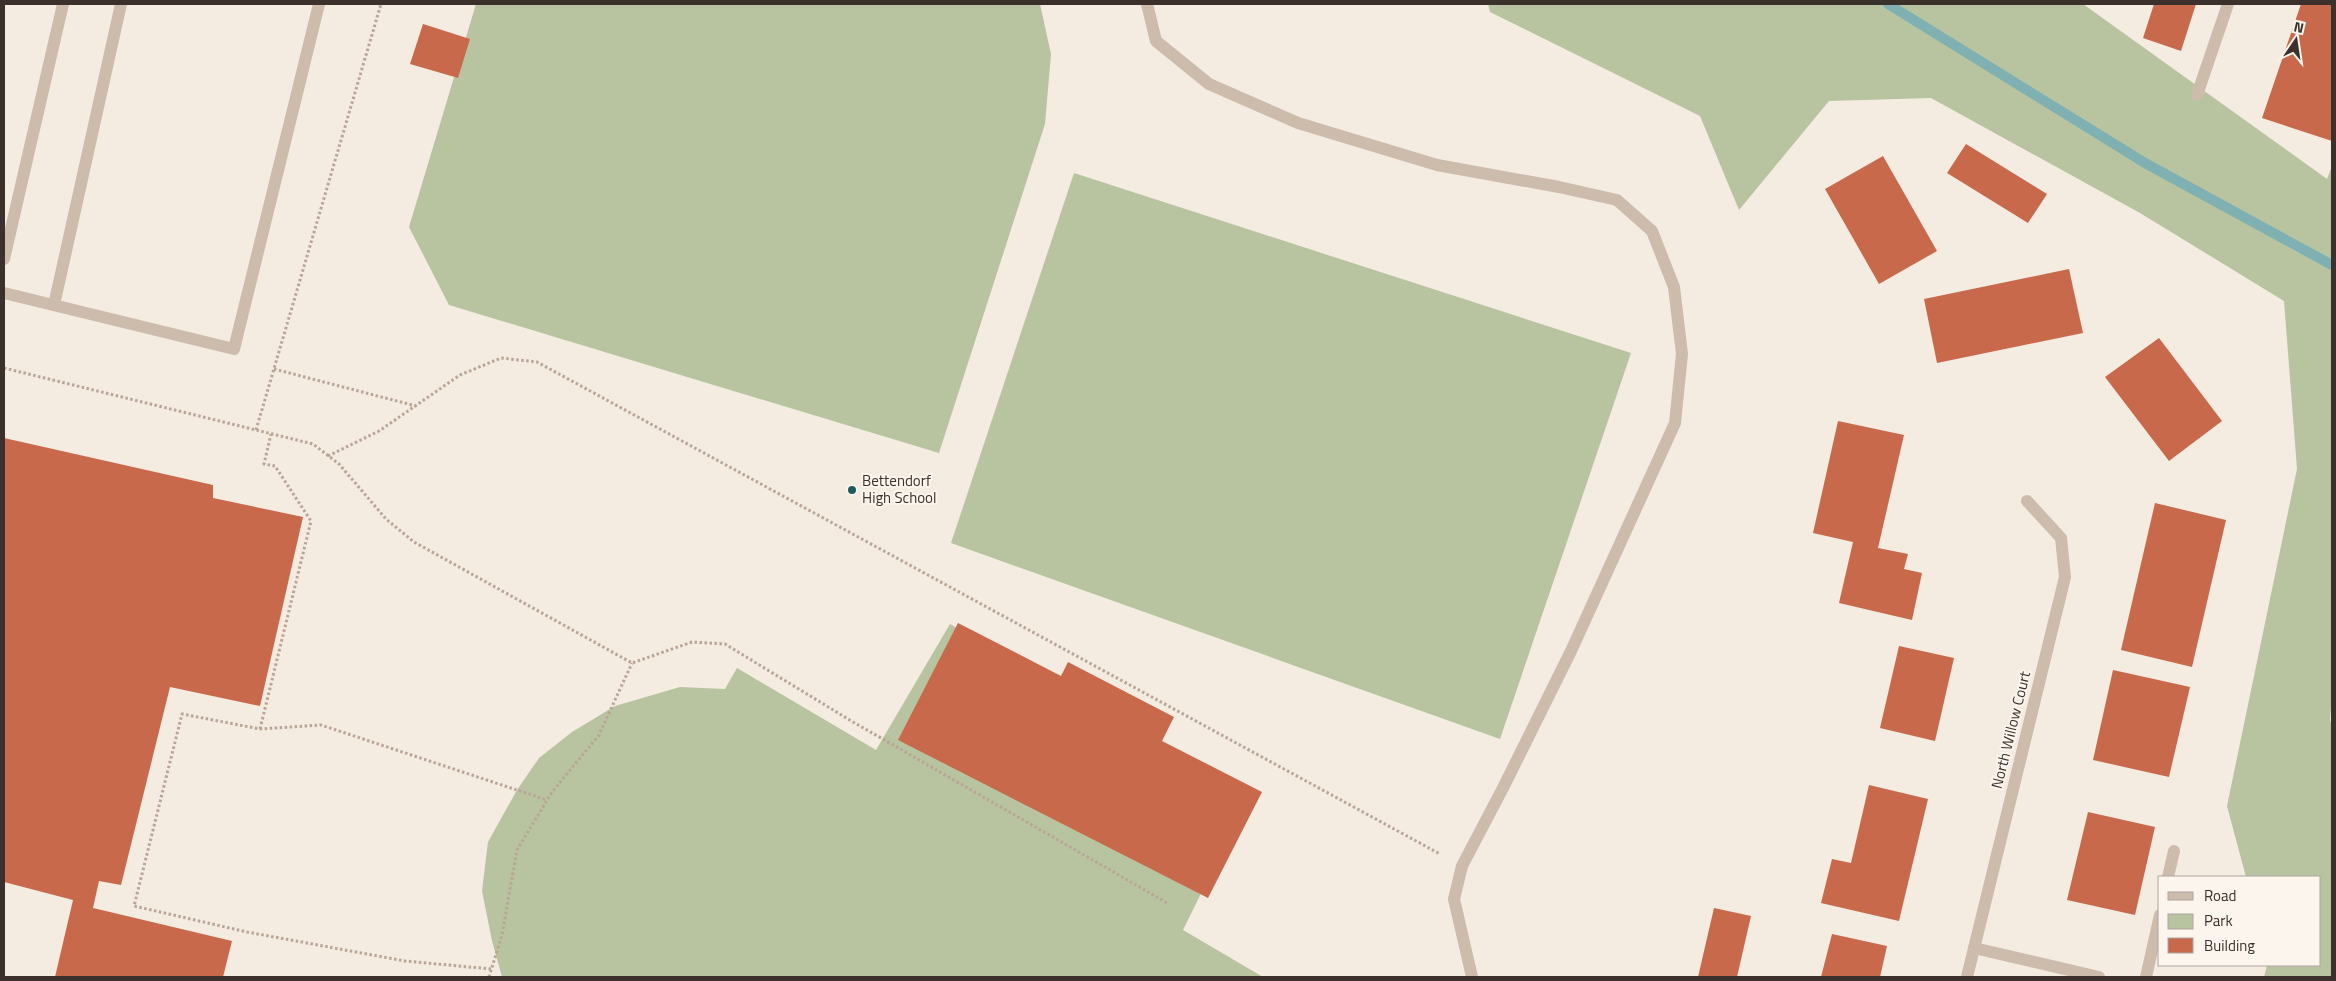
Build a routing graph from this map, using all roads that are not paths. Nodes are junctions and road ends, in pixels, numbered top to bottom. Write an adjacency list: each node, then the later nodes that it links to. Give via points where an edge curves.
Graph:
1 (63, 4): 7 (street)
2 (121, 4): 9 (street)
3 (319, 4): 9 (street, via 234,349)
4 (1147, 4): 15 (street, via 1156,41 1209,84 1298,123 1437,165 1618,200 1652,231 1674,287 1682,354 1675,423 1570,651 1462,866 1454,899)
5 (2228, 4): 6 (street)
6 (2197, 95)
7 (4, 259)
8 (4, 293): 9 (street)
9 (54, 305)
10 (2027, 501): 14 (street, North Willow Court, via 2061,538 2065,577)
11 (2174, 851): 12 (street)
12 (2168, 876)
13 (2158, 924): 18 (street)
14 (1974, 948): 16 (street, North Willow Court); 17 (street)
15 (1472, 977)
16 (1967, 977)
17 (2099, 977)
18 (2146, 977)

